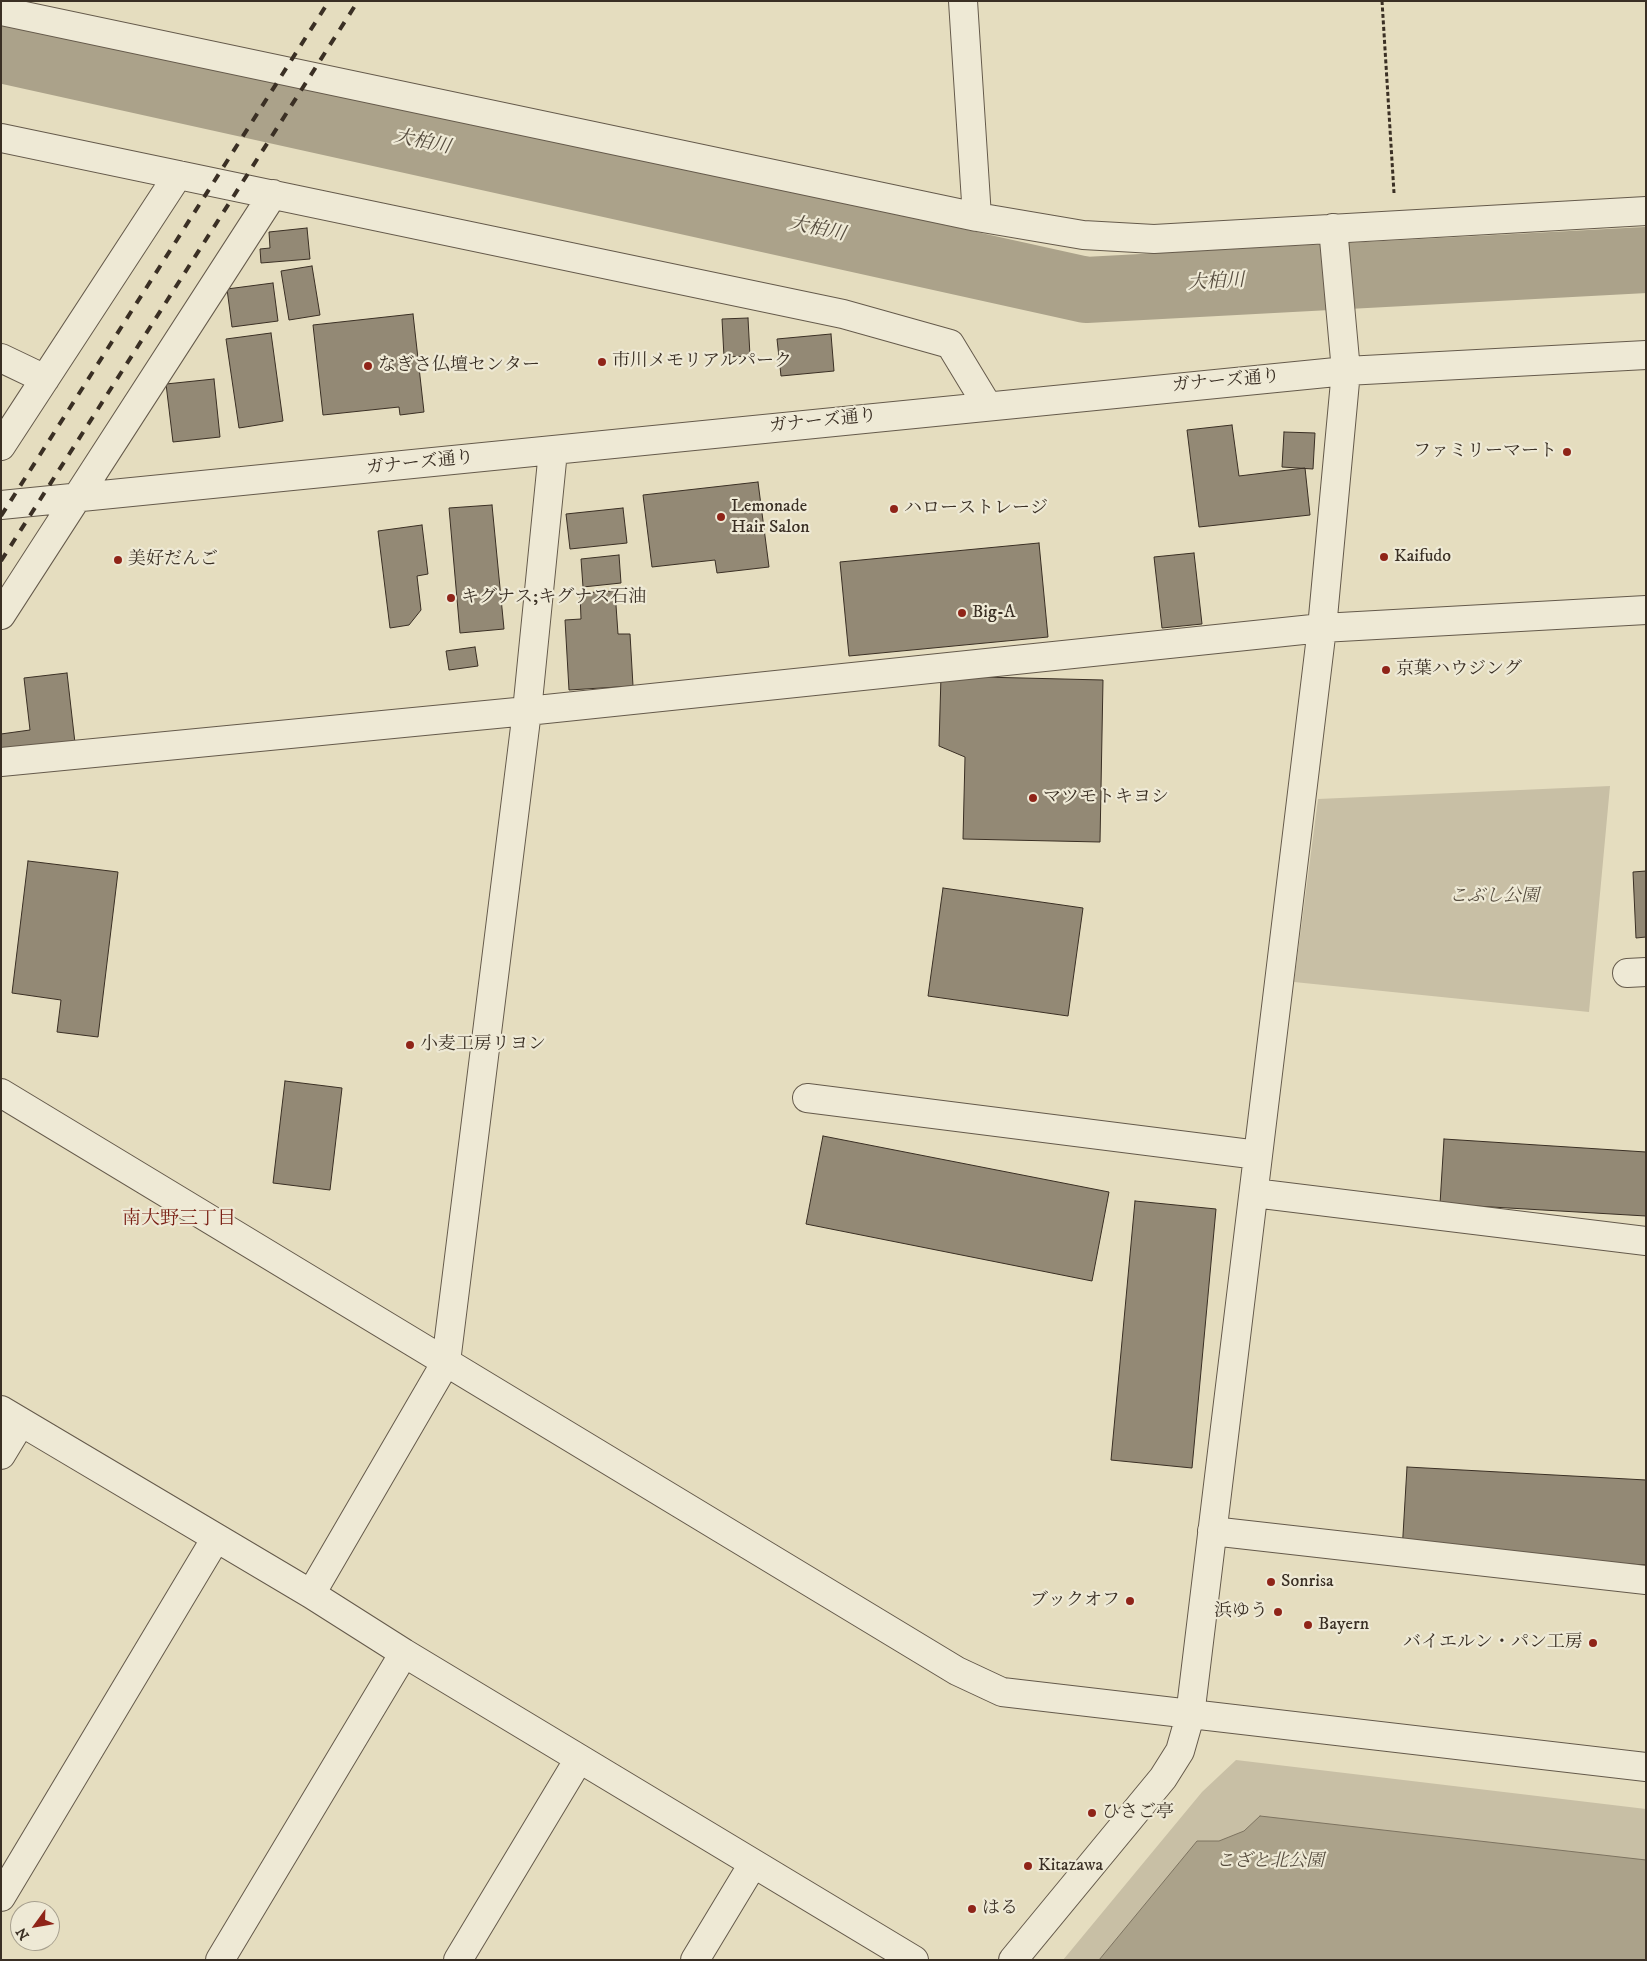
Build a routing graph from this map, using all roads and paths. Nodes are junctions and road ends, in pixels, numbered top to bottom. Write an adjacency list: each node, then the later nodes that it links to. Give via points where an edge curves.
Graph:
1 (963, 1): 8 (street)
2 (1382, 1): 9 (path)
3 (1, 11): 8 (street)
4 (1, 138): 5 (street)
5 (178, 175): 6 (street); 14 (street)
6 (273, 194): 15 (street, via 843,314 950,344); 18 (street)
7 (1646, 211): 9 (street)
8 (977, 216): 10 (street, via 1083,234 1154,239)
9 (1396, 226): 10 (street)
10 (1333, 228): 13 (street)
11 (1646, 355): 13 (street, ガナーズ通り)
12 (1, 358): 14 (street)
13 (1346, 370): 15 (street, ガナーズ通り); 22 (street)
14 (45, 379): 16 (street)
15 (988, 405): 17 (street, ガナーズ通り)
16 (1, 446)
17 (553, 451): 18 (street, ガナーズ通り); 23 (street)
18 (76, 498): 19 (street, ガナーズ通り); 21 (street)
19 (1, 506)
20 (1646, 610): 22 (street)
21 (1, 615)
22 (1322, 628): 23 (street); 27 (street)
23 (527, 711): 24 (street); 30 (street)
24 (1, 762)
25 (1, 1093): 30 (street)
26 (807, 1098): 27 (street)
27 (1258, 1155): 28 (street)
28 (1254, 1193): 29 (street); 33 (street)
29 (1646, 1241)
30 (446, 1362): 36 (street); 38 (street, via 956,1671 1002,1692)
31 (11, 1416): 32 (street); 34 (street)
32 (1, 1455)
33 (1212, 1531): 35 (street); 38 (street)
34 (216, 1538): 36 (street); 42 (street)
35 (1646, 1580)
36 (311, 1594): 37 (street)
37 (404, 1653): 39 (street); 43 (street)
38 (1190, 1716): 40 (street); 47 (street, via 1180,1751 1163,1778)
39 (579, 1759): 41 (street); 44 (street)
40 (1646, 1767)
41 (753, 1864): 45 (street); 46 (street)
42 (1, 1897)
43 (220, 1960)
44 (458, 1960)
45 (695, 1960)
46 (914, 1960)
47 (1013, 1960)

